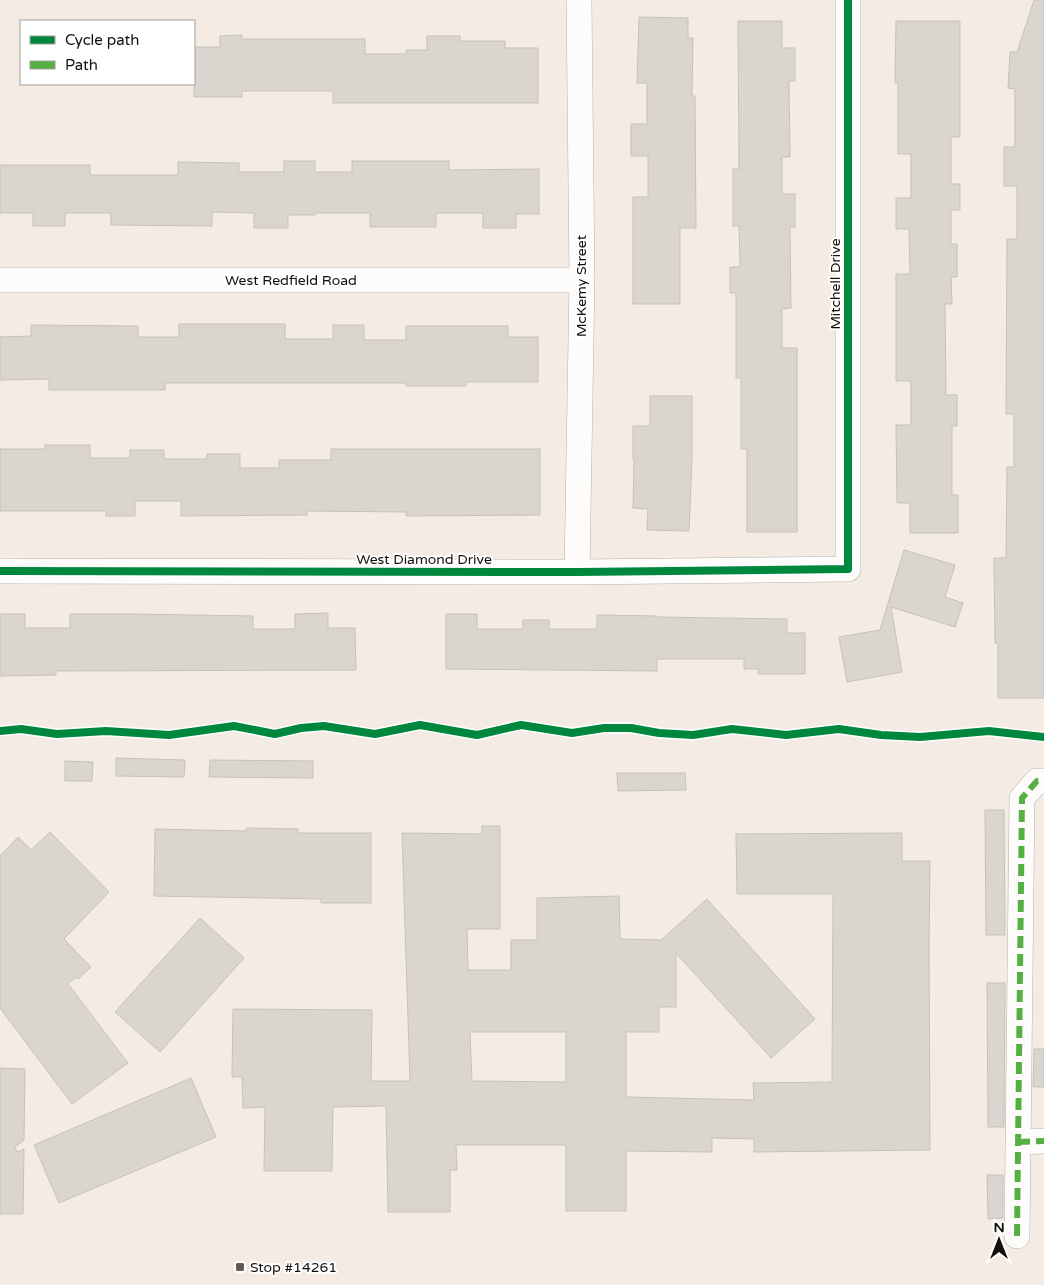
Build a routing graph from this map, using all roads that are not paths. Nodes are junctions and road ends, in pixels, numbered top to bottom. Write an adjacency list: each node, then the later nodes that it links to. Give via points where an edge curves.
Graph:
1 (580, 0): 4 (street, McKemy Street)
2 (848, 0): 5 (street, Mitchell Drive)
3 (0, 280): 4 (street, West Redfield Road)
4 (582, 280): 7 (street, McKemy Street)
5 (848, 569): 7 (street, West Diamond Drive)
6 (0, 571): 7 (street, West Diamond Drive)
7 (577, 572)
8 (1044, 781): 10 (street, via 1037,781 1022,798)
9 (1044, 1141): 10 (street)
10 (1018, 1142): 11 (street)
11 (1017, 1236)

